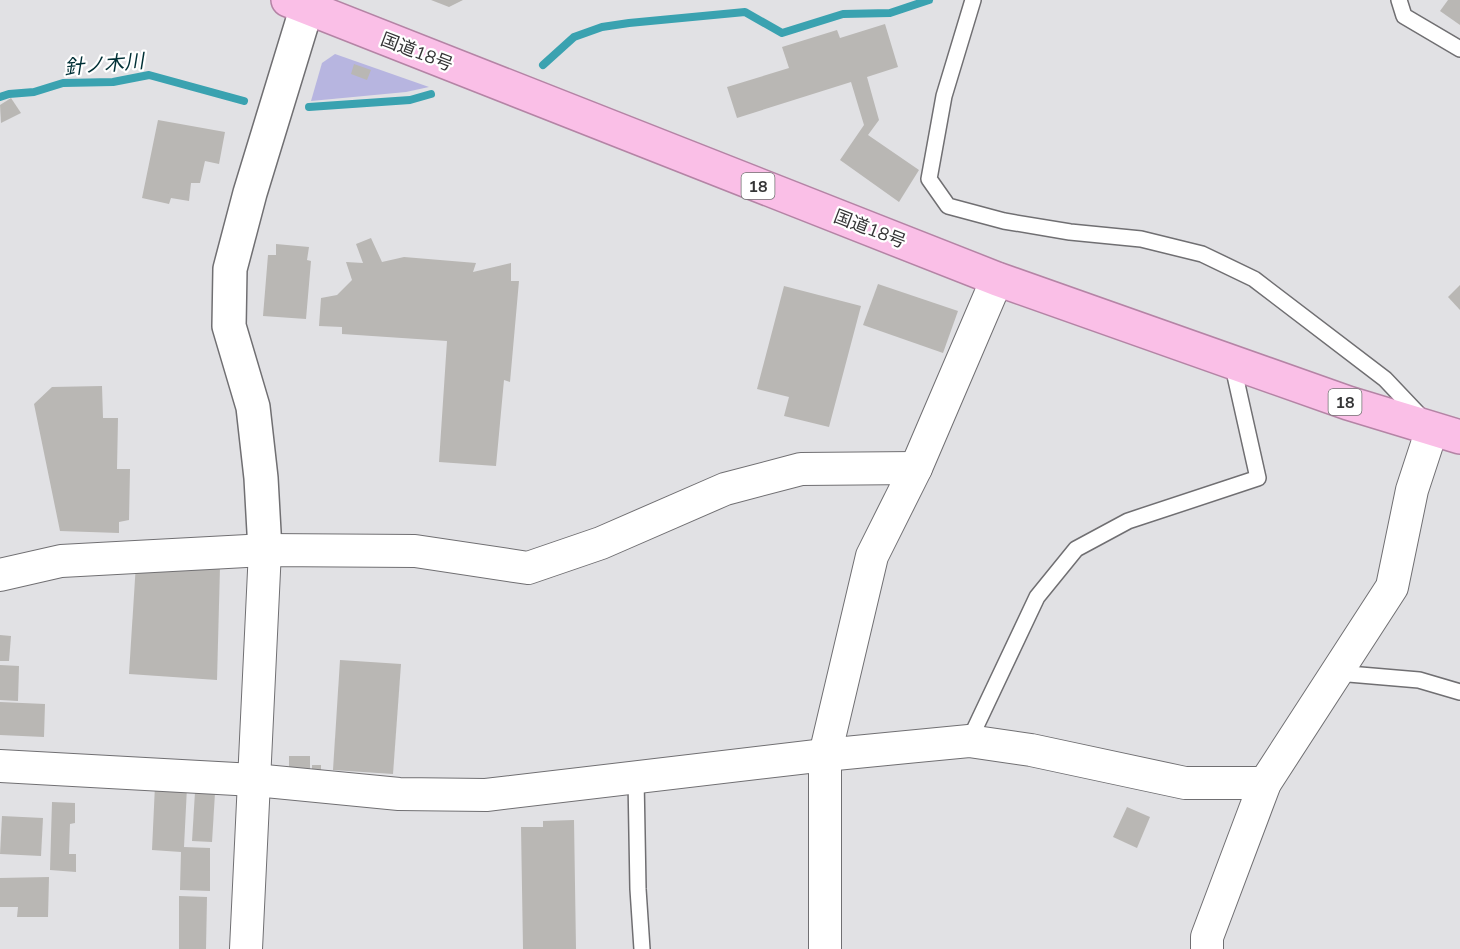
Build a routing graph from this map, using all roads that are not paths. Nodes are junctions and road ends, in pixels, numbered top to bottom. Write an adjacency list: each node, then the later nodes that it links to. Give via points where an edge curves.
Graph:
1 (973, 0): 7 (lane, via 945,96 930,179 948,206 1004,221 1140,239 1202,254 1254,279 1385,379)
2 (1399, 0): 4 (lane, via 1404,16)
3 (301, 3): 5 (highway, 国道18号 / 18); 9 (street, via 230,270 229,326 253,407)
4 (1460, 49)
5 (997, 279): 6 (highway, 国道18号 / 18); 8 (street)
6 (1232, 362): 7 (highway, 国道18号 / 18); 13 (lane, via 1258,478 1128,521 1076,549 1037,597)
7 (1446, 433): 11 (street, via 1412,490 1392,587)
8 (916, 468): 9 (street, via 801,470 725,489 601,543 528,568 415,551); 14 (street, via 872,556)
9 (265, 550): 10 (street, via 62,561); 17 (street)
10 (0, 575)
11 (1337, 673): 12 (lane, via 1419,680); 18 (street)
12 (1460, 692)
13 (969, 741): 14 (street); 18 (street, via 1185,783)
14 (825, 755): 16 (street); 21 (street)
15 (0, 766): 17 (street)
16 (636, 778): 17 (street, via 486,795 399,794); 20 (lane)
17 (254, 780): 19 (street)
18 (1265, 783): 22 (street, via 1207,937)
19 (246, 949)
20 (642, 949)
21 (825, 949)
22 (1207, 949)

